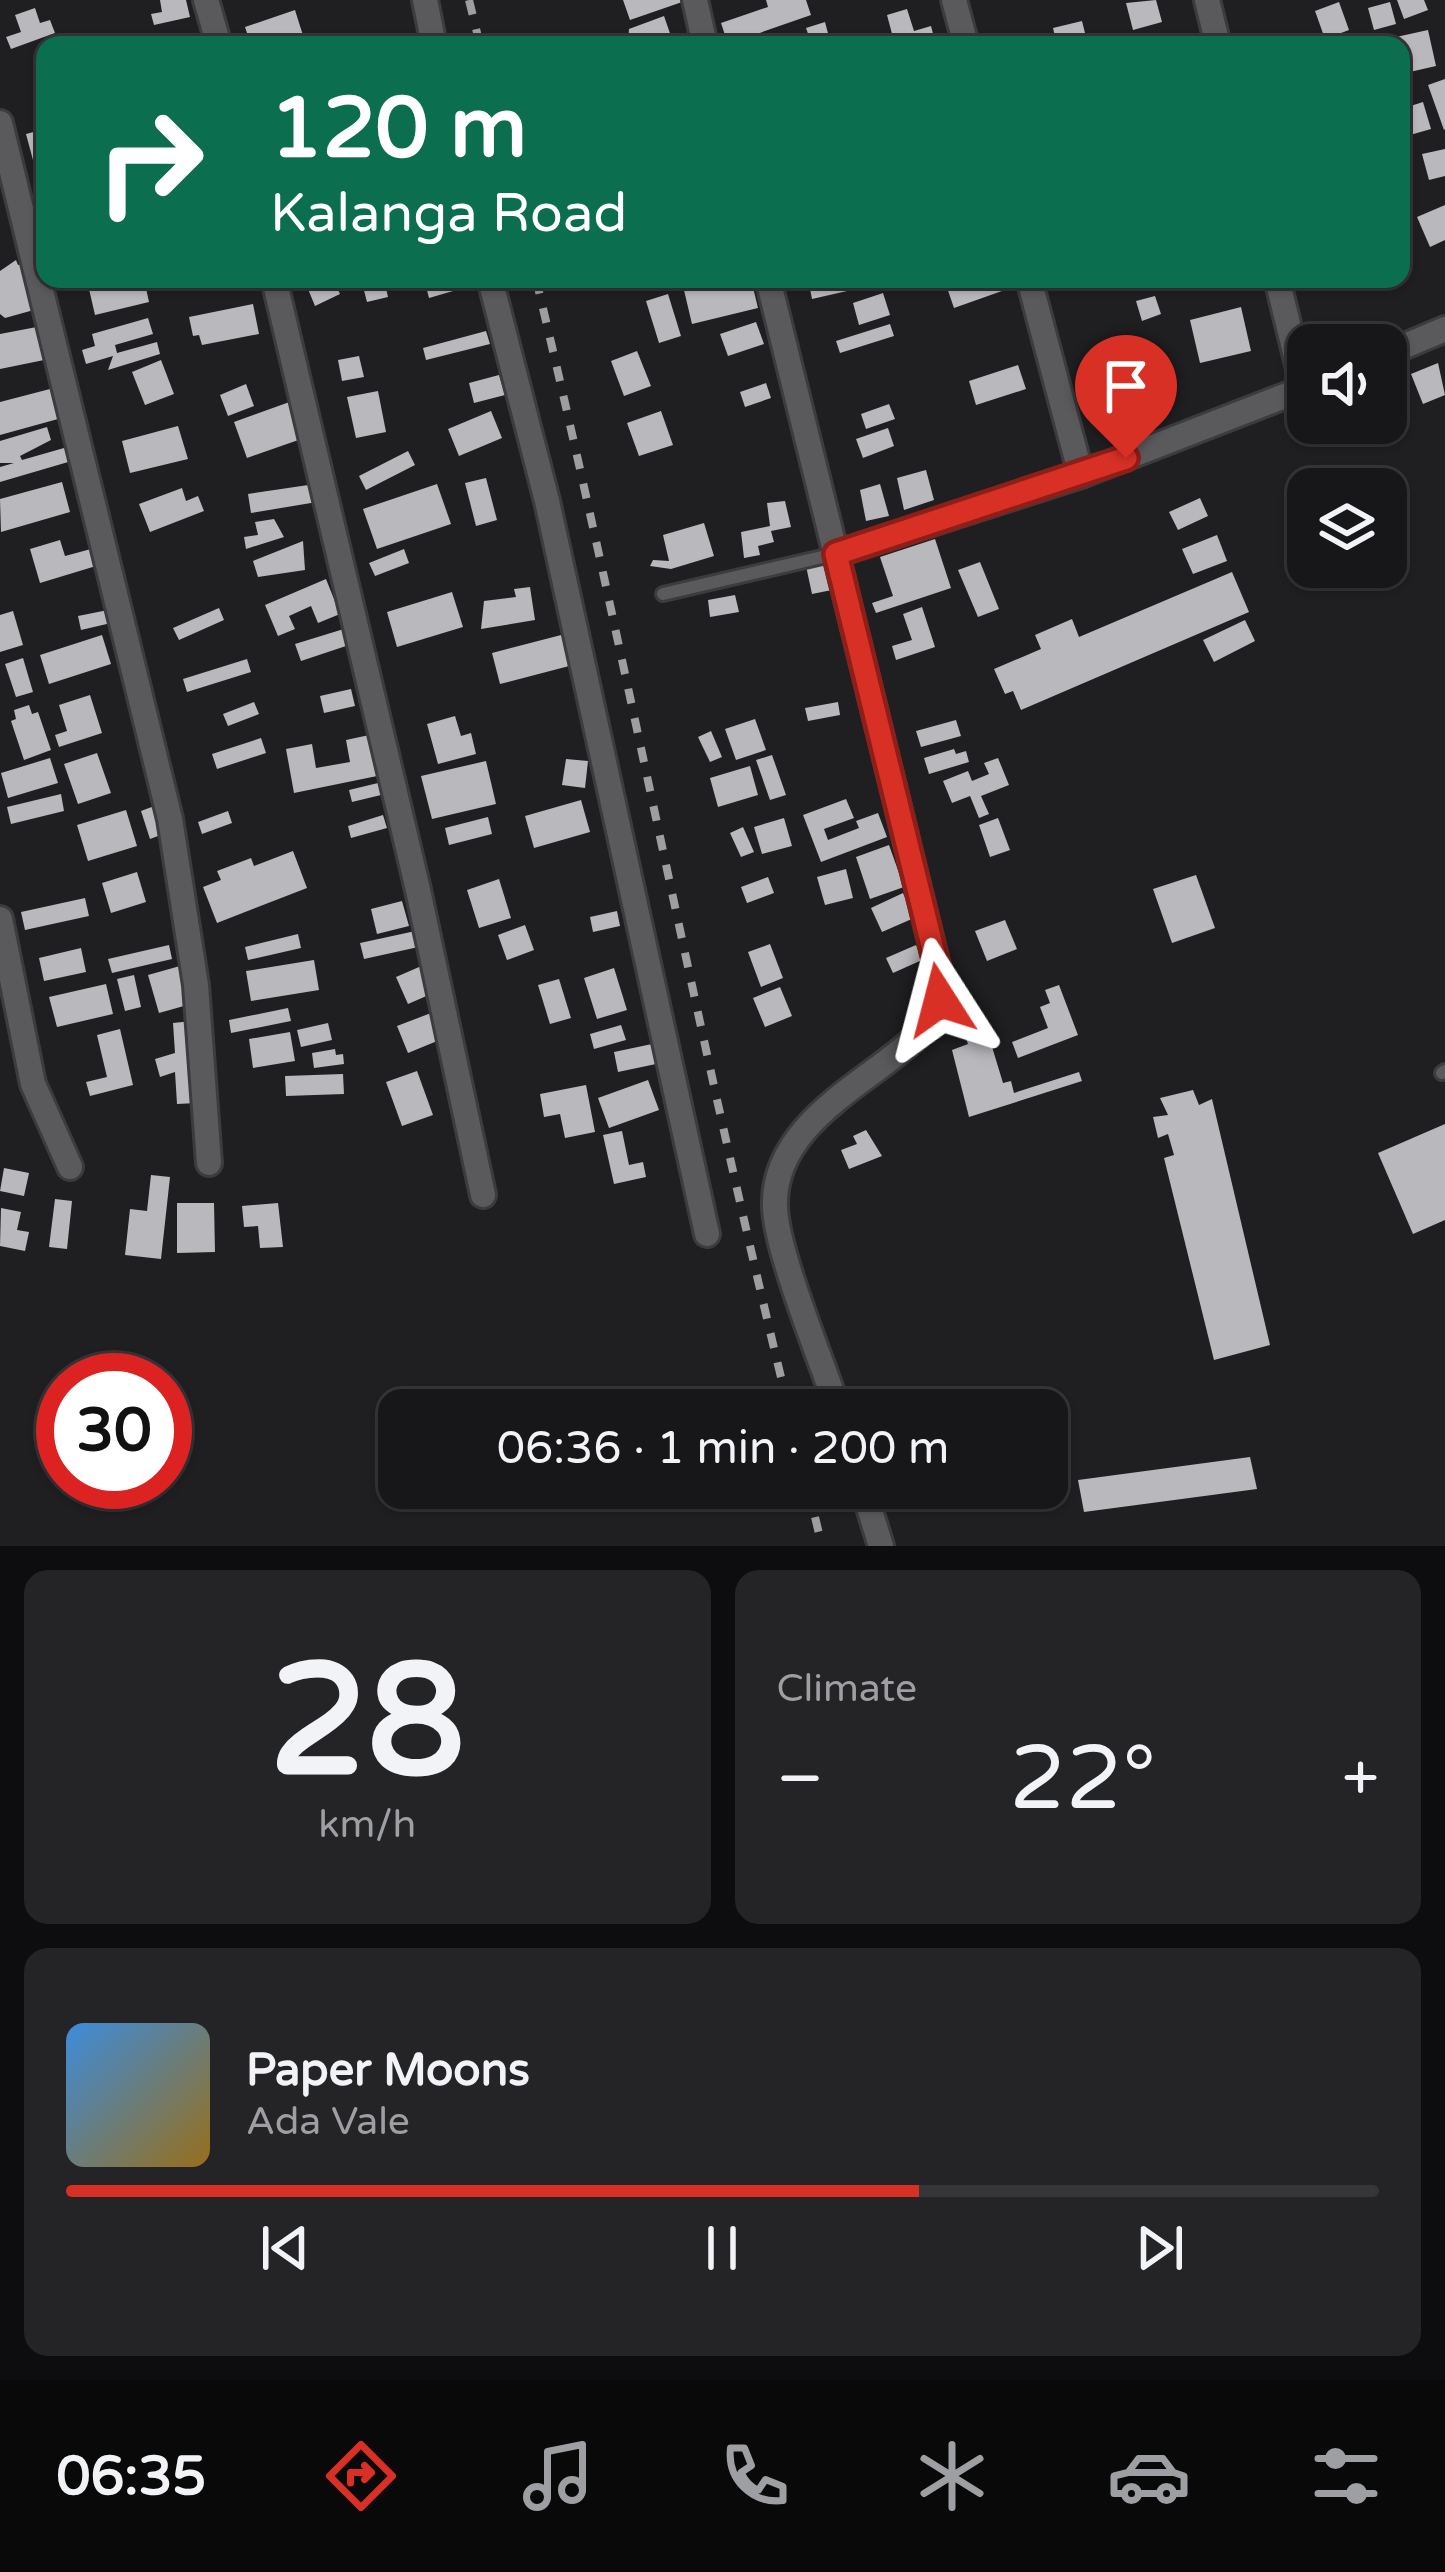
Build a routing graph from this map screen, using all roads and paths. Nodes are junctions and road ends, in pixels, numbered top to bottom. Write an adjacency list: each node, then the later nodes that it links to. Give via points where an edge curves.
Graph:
1 (206, 0): 6 (street)
2 (424, 0): 7 (street)
3 (694, 0): 8 (street)
4 (954, 0): 9 (street)
5 (1207, 0): 10 (street)
6 (216, 36)
7 (432, 36)
8 (703, 36)
9 (964, 36)
10 (1216, 36)
11 (0, 123): 12 (street)
12 (36, 270)
13 (40, 288): 27 (street, via 170,819 196,985)
14 (276, 288): 29 (street)
15 (492, 288): 30 (street, via 547,501)
16 (770, 288): 24 (street)
17 (1031, 288): 23 (street)
18 (1278, 288): 19 (street)
19 (1288, 324)
20 (1445, 329): 21 (street)
21 (1407, 345)
22 (1287, 395): 23 (street)
23 (1081, 476): 24 (street)
24 (836, 554): 25 (lane); 31 (street, via 940,1000 926,1026 796,1137 778,1171 774,1210)
25 (663, 594)
26 (0, 919): 28 (street, via 33,1084)
27 (209, 1163)
28 (70, 1167)
29 (483, 1195)
30 (707, 1234)
31 (831, 1389)
32 (870, 1509): 33 (street)
33 (881, 1546)

